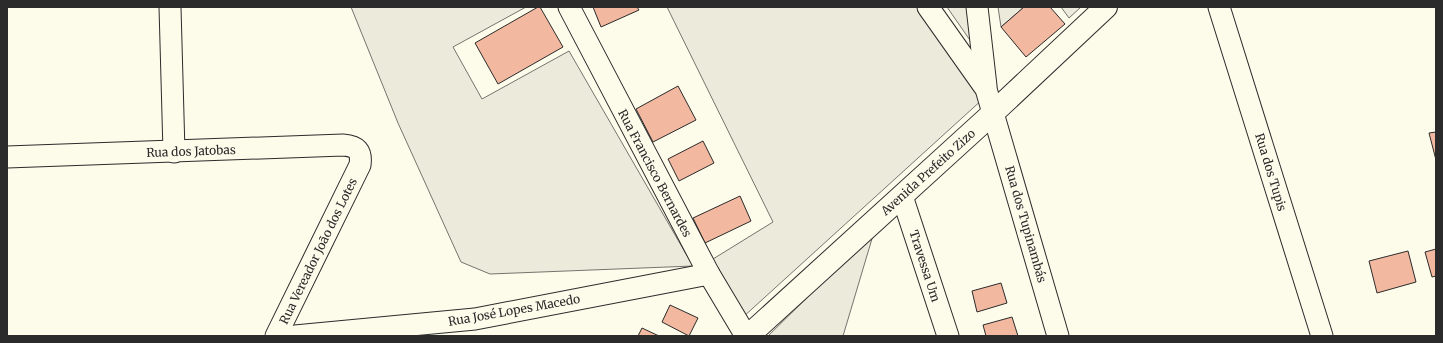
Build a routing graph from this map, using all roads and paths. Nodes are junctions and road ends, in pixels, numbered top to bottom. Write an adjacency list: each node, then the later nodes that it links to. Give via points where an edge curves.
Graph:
1 (170, 7): 9 (street)
2 (569, 7): 13 (street, Rua Francisco Bernardes)
3 (928, 7): 7 (street)
4 (977, 7): 7 (street)
5 (1106, 7): 8 (main road, Avenida Prefeito Zizo)
6 (1220, 7): 20 (street, Rua dos Tupis)
7 (986, 89): 8 (street, Rua dos Tupinambás)
8 (993, 113): 12 (main road, Avenida Prefeito Zizo); 19 (street, Rua dos Tupinambás)
9 (174, 152): 10 (street, Rua dos Jatobas); 11 (street, Rua dos Jatobas, via 352,146 358,149 361,156)
10 (7, 157)
11 (360, 165): 15 (street, Rua Vereador João dos Lotes)
12 (902, 196): 17 (main road, Avenida Prefeito Zizo); 18 (street, Travessa Um)
13 (708, 274): 14 (street, Rua José Lopes Macedo); 17 (street, Rua Francisco Bernardes)
14 (471, 328): 16 (street, Rua José Lopes Macedo)
15 (276, 336)
16 (295, 336)
17 (747, 336)
18 (948, 336)
19 (1058, 336)
20 (1322, 336)

